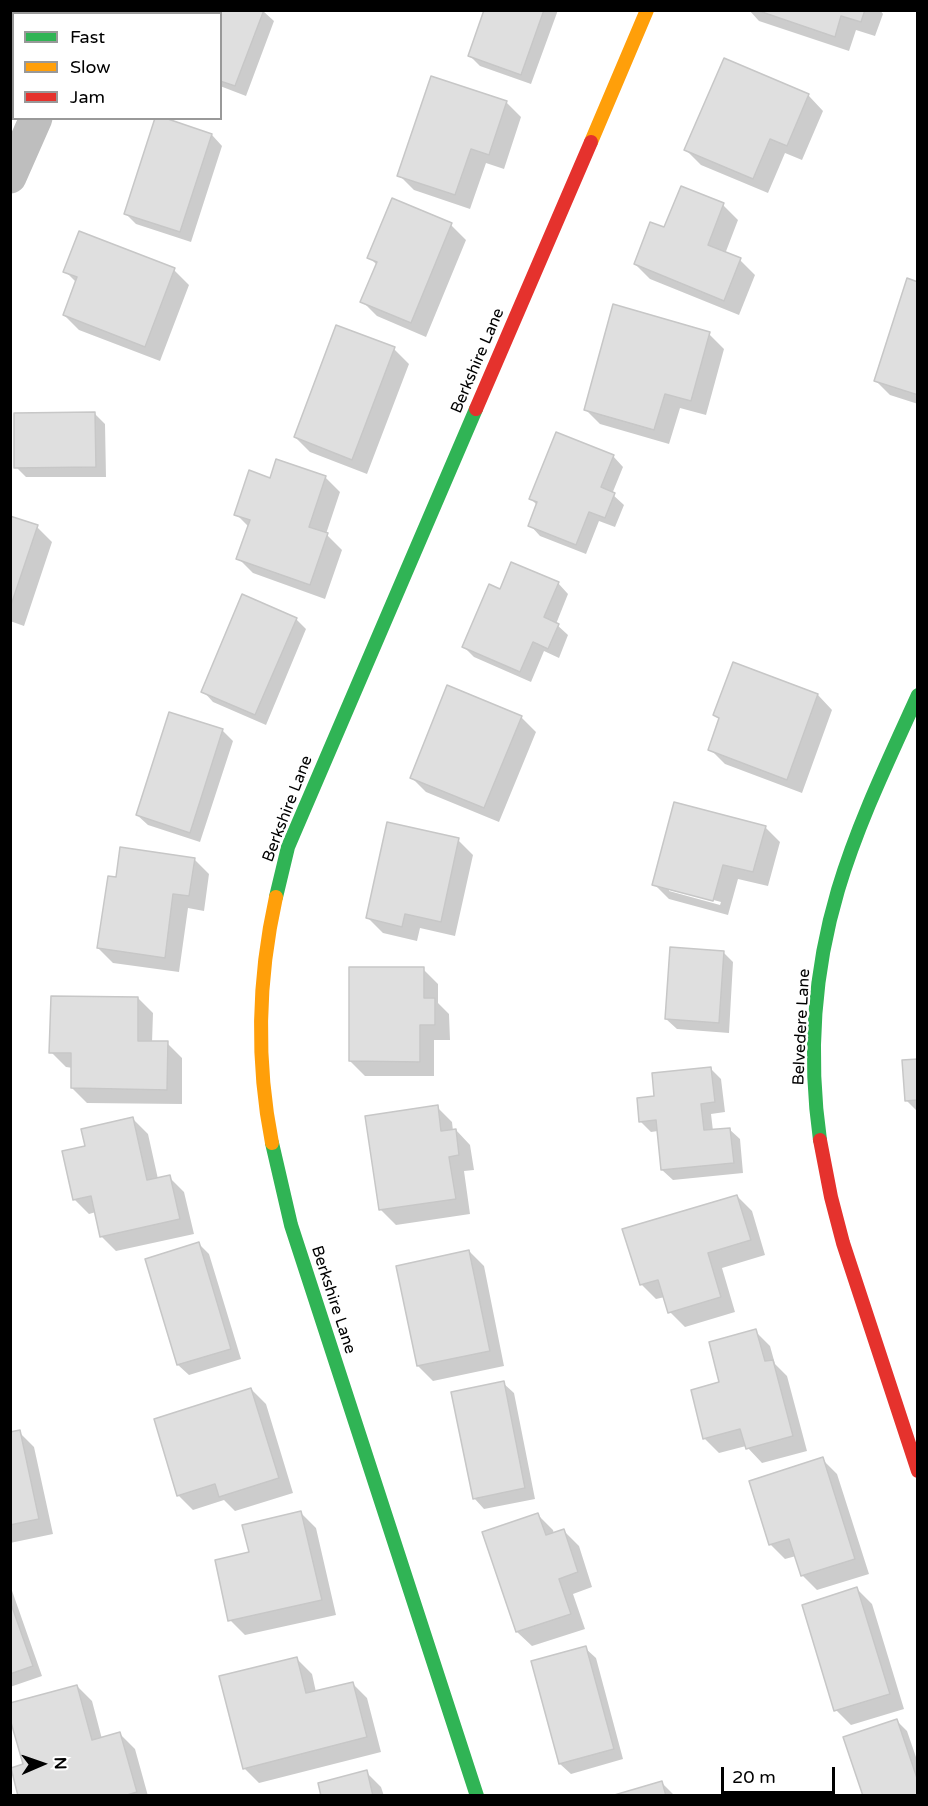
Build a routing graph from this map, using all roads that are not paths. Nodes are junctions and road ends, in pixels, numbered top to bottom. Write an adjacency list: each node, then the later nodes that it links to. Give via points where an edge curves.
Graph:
1 (648, 10): 6 (street, Berkshire Lane, via 288,847 275,892 261,988 265,1104 291,1225)
2 (35, 120): 3 (street)
3 (10, 177)
4 (918, 695): 5 (street, Belvedere Lane, via 851,851 831,917 818,983 813,1056 818,1128 832,1204)
5 (918, 1471)
6 (477, 1796)

